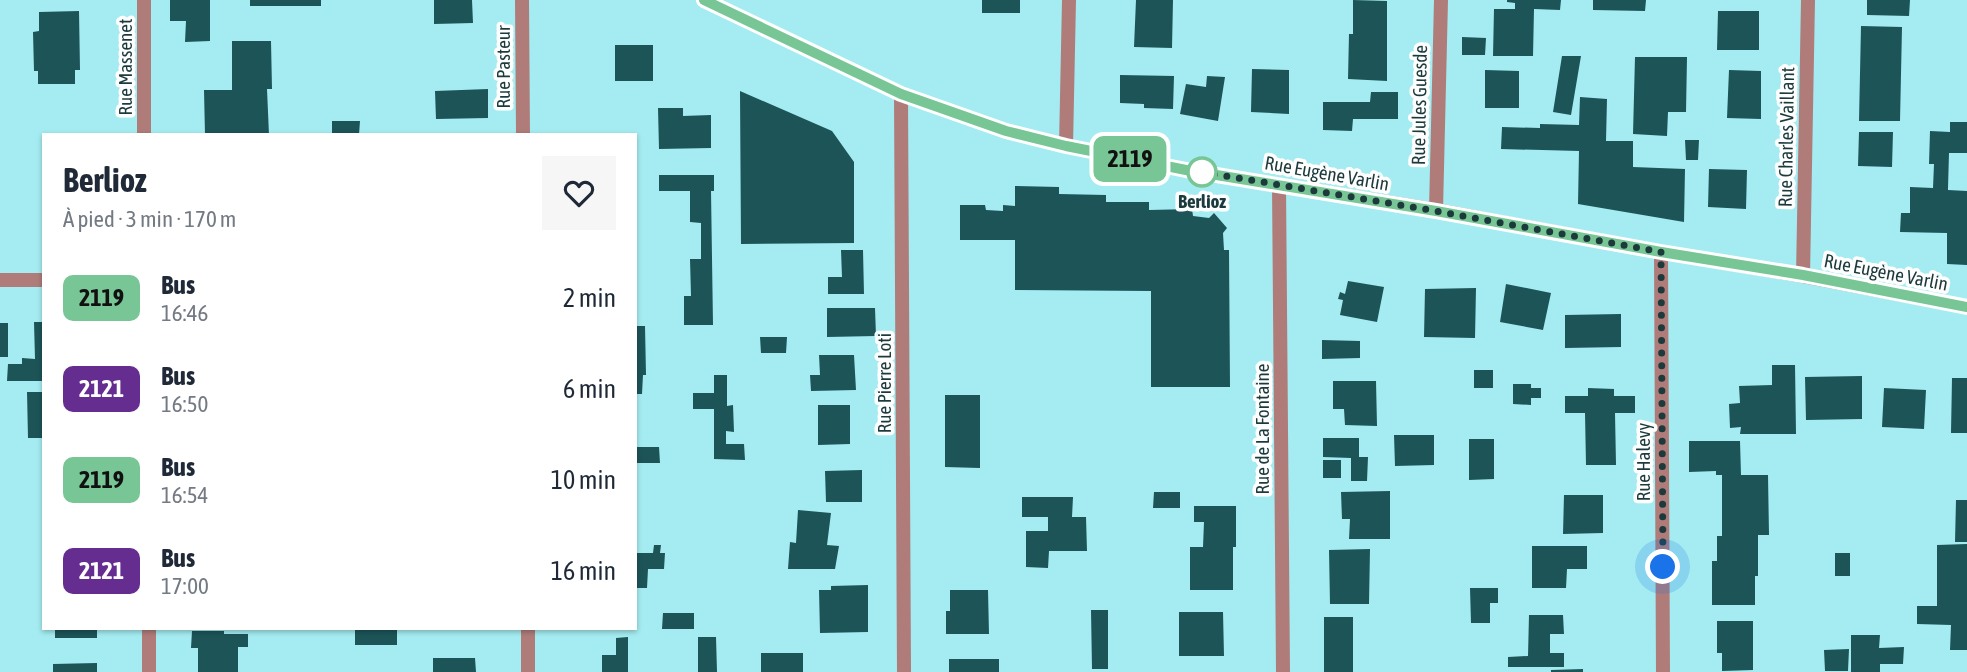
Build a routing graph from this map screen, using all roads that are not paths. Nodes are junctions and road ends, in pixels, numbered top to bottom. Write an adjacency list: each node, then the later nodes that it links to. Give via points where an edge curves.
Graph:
1 (144, 0): 8 (street, Rue Massenet)
2 (522, 0): 9 (street, Rue Pasteur)
3 (1069, 0): 10 (street)
4 (1441, 0): 12 (street, Rue Jules Guesde)
5 (1808, 0): 14 (street, Rue Charles Vaillant)
6 (712, 2): 7 (street, Rue Eugène Varlin)
7 (901, 94): 10 (street, Rue Eugène Varlin, via 1006,131); 22 (street, Rue Pierre Loti)
8 (144, 133)
9 (523, 133)
10 (1066, 146): 11 (street, Rue Eugène Varlin)
11 (1279, 185): 12 (street, Rue Eugène Varlin); 23 (street, Rue de La Fontaine)
12 (1436, 211): 13 (street, Rue Eugène Varlin)
13 (1661, 252): 14 (street, Rue Eugène Varlin); 24 (street, Rue Halevy)
14 (1803, 275): 17 (street, Rue Eugène Varlin)
15 (0, 280): 16 (street)
16 (42, 280)
17 (1967, 307)
18 (149, 630): 20 (street)
19 (527, 630): 21 (street)
20 (149, 672)
21 (528, 672)
22 (904, 672)
23 (1283, 672)
24 (1663, 672)

